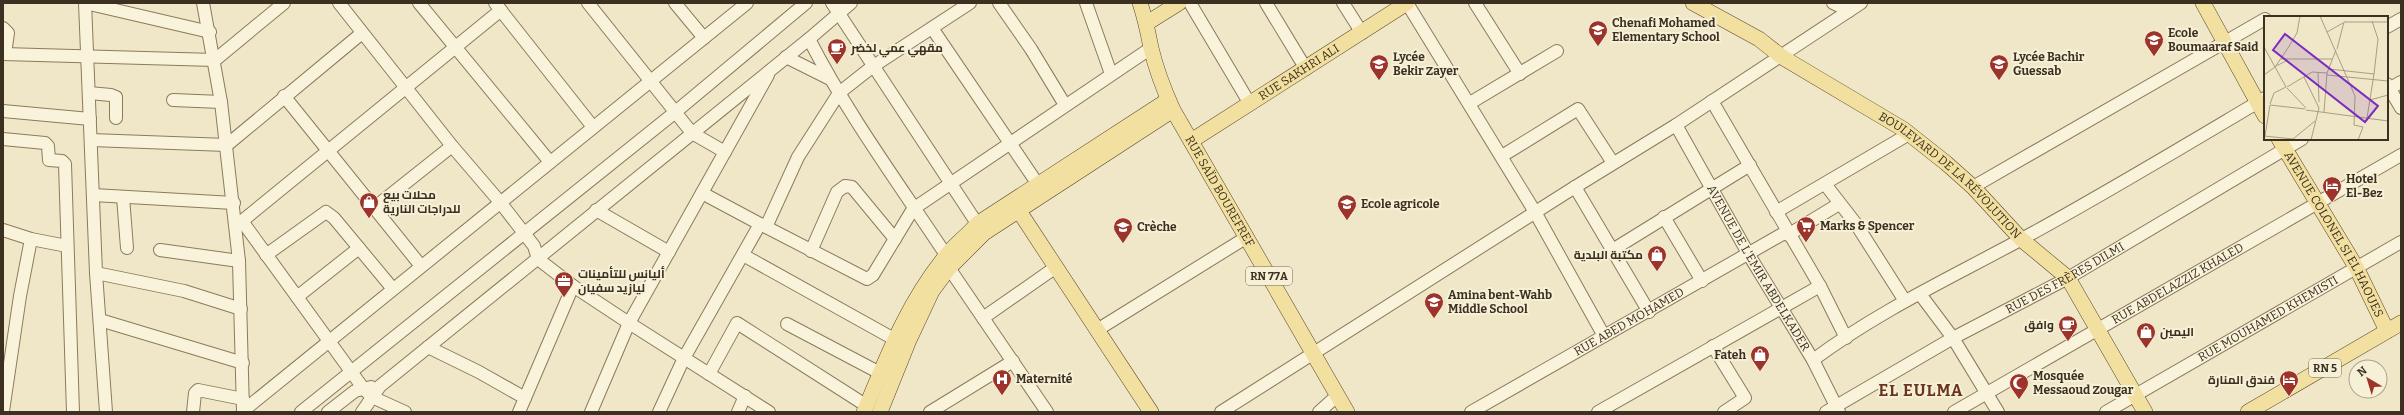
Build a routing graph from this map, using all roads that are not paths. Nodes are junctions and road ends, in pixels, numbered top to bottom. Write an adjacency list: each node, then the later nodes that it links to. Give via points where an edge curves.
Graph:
1 (204, 3): 33 (street)
2 (284, 3): 46 (street)
3 (339, 3): 35 (street)
4 (419, 3): 39 (street)
5 (588, 3): 53 (street)
6 (675, 3): 36 (street)
7 (747, 3): 36 (street)
8 (806, 3): 70 (street)
9 (851, 3): 25 (street)
10 (970, 3): 32 (street)
11 (1000, 3): 66 (street)
12 (1086, 3): 50 (street)
13 (1140, 3): 29 (main road, RUE SAÏD BOUREFREF / RN 77A)
14 (1179, 3): 29 (main road)
15 (1190, 3): 65 (street)
16 (1266, 3): 48 (street)
17 (1343, 3): 34 (street)
18 (1407, 3): 34 (main road, RUE SAKHRI ALI); 64 (street)
19 (1475, 3): 51 (street)
20 (1694, 3): 45 (main road, BOULEVARD DE LA RÉVOLUTION, via 1759,39)
21 (1833, 3): 26 (street)
22 (1861, 3): 26 (street)
23 (2208, 6): 38 (main road)
24 (498, 7): 39 (street); 75 (street)
25 (834, 8): 37 (street); 47 (street)
26 (1848, 11): 45 (street)
27 (2264, 19): 38 (street)
28 (2401, 19): 30 (street)
29 (1147, 23): 40 (main road, RUE SAÏD BOUREFREF / RN 77A)
30 (2388, 26)
31 (3, 28): 42 (street, via 8,32)
32 (932, 28): 47 (street); 82 (street)
33 (210, 32): 43 (street, via 85,3); 46 (street)
34 (1362, 32): 48 (main road, RUE SAKHRI ALI)
35 (362, 33): 55 (street); 59 (street)
36 (704, 38): 53 (street)
37 (810, 39): 44 (street); 52 (street)
38 (2225, 42): 61 (main road); 97 (street)
39 (456, 48): 55 (street); 90 (street)
40 (1151, 48): 50 (street); 67 (main road, RUE SAÏD BOUREFREF / RN 77A)
41 (1557, 51): 51 (street)
42 (4, 54): 43 (street)
43 (87, 55): 46 (street); 57 (street)
44 (786, 57): 49 (street); 52 (street)
45 (1782, 57): 62 (street); 77 (main road, BOULEVARD DE LA RÉVOLUTION)
46 (215, 60): 63 (street)
47 (872, 67): 58 (street); 93 (street)
48 (1306, 68): 65 (main road, RUE SAKHRI ALI)
49 (770, 70): 76 (street); 87 (street)
50 (1111, 74): 66 (street)
51 (1520, 74): 64 (street)
52 (830, 79): 58 (street)
53 (651, 81): 70 (street); 75 (street)
54 (2401, 82): 56 (street)
55 (406, 88): 85 (street); 86 (street)
56 (2388, 88): 68 (street)
57 (89, 93): 72 (street, via 114,96 117,100); 73 (street)
58 (840, 93): 107 (street); 114 (street, via 798,157)
59 (284, 96): 84 (street); 86 (street)
60 (174, 100): 63 (street)
61 (2261, 100): 71 (main road); 122 (street, via 2208,134)
62 (1712, 101): 74 (street); 92 (street)
63 (221, 102): 84 (street)
64 (1470, 103): 89 (street)
65 (1250, 104): 81 (main road, RUE SAKHRI ALI)
66 (1065, 105): 82 (street)
67 (1171, 105): 81 (main road, RUE SAÏD BOUREFREF / RN 77A); 95 (main road); 109 (main road)
68 (2401, 108)
69 (3, 111): 73 (street)
70 (675, 112): 76 (street); 117 (street)
71 (2264, 112)
72 (116, 118)
73 (90, 119): 79 (street)
74 (1676, 125): 91 (street); 98 (street, AVENUE DE L'EMIR ABDELKADER)
75 (593, 127): 90 (street)
76 (692, 133): 87 (street); 108 (street)
77 (1909, 134): 94 (street); 97 (main road, BOULEVARD DE LA RÉVOLUTION)
78 (3, 139): 124 (street, via 45,143 48,146 49,160 64,162)
79 (91, 140): 84 (street); 100 (street)
80 (2298, 140): 83 (street, RUE DES FRÈRES DILMI)
81 (1191, 141): 119 (main road, RUE SAÏD BOUREFREF / RN 77A)
82 (1009, 144): 93 (street); 95 (street)
83 (2282, 144): 104 (main road, AVENUE COLONEL SI EL HAOUES); 141 (street, RUE DES FRÈRES DILMI)
84 (227, 145): 103 (street)
85 (452, 146): 102 (street); 106 (street)
86 (328, 151): 106 (street); 113 (street)
87 (725, 152): 99 (street)
88 (2401, 155): 104 (street, RUE ABDELAZZIZ KHALED)
89 (1502, 156): 91 (street, via 1578,109); 110 (street)
90 (550, 162): 102 (street)
91 (1613, 164): 96 (street)
92 (1750, 165): 98 (street); 111 (street)
93 (949, 184): 107 (street); 115 (street)
94 (1825, 184): 105 (street); 111 (street)
95 (1038, 186): 115 (main road)
96 (1575, 187): 110 (street); 127 (street)
97 (1973, 187): 122 (main road, BOULEVARD DE LA RÉVOLUTION)
98 (1712, 188): 112 (street); 133 (street, AVENUE DE L'EMIR ABDELKADER)
99 (702, 193): 114 (street); 130 (street)
100 (93, 195): 101 (street); 140 (street)
101 (123, 197): 103 (street); 125 (street)
102 (500, 202): 117 (street); 137 (street)
103 (234, 203): 113 (street)
104 (2316, 203): 138 (main road, AVENUE COLONEL SI EL HAOUES); 158 (street, RUE ABDELAZZIZ KHALED)
105 (1839, 204): 118 (street, RUE ABED MOHAMED); 148 (street, via 1856,224)
106 (374, 208): 137 (street)
107 (913, 209): 121 (street); 136 (street)
108 (596, 210): 130 (street); 134 (street)
109 (1019, 211): 115 (main road); 139 (main road)
110 (1535, 212): 161 (street); 168 (street)
111 (1776, 212): 118 (street)
112 (1664, 217): 127 (street); 142 (street)
113 (239, 224): 131 (street); 135 (street)
114 (763, 226): 129 (street); 132 (street)
115 (980, 229): 136 (main road)
116 (3, 230): 120 (street)
117 (523, 233): 134 (street, via 534,246); 173 (street)
118 (1787, 233): 133 (street, RUE ABED MOHAMED); 144 (street)
119 (1247, 237): 157 (street); 168 (main road, RUE SAÏD BOUREFREF / RN 77A)
120 (31, 239): 124 (street); 160 (street)
121 (895, 239): 129 (street, via 874,275 867,280); 129 (street, via 852,187 845,186 837,192)
122 (2021, 240): 141 (main road, BOULEVARD DE LA RÉVOLUTION); 146 (street)
123 (2401, 242): 138 (street, RUE MOUHAMED KHEMISTI)
124 (67, 246): 188 (street)
125 (127, 248)
126 (359, 248): 131 (street, via 326,212); 145 (street); 147 (street)
127 (1614, 249): 151 (street)
128 (160, 250): 135 (street)
129 (811, 251)
130 (669, 252): 154 (street)
131 (266, 255): 147 (street)
132 (742, 255): 164 (street); 169 (street)
133 (1749, 255): 142 (street, RUE ABED MOHAMED); 149 (street, AVENUE DE L'EMIR ABDELKADER)
134 (538, 259): 143 (street); 167 (street)
135 (239, 261): 150 (street)
136 (947, 262): 152 (street); 164 (main road, via 921,289); 186 (main road)
137 (421, 266): 145 (street)
138 (2356, 267): 159 (main road, AVENUE COLONEL SI EL HAOUES); 181 (street, RUE MOUHAMED KHEMISTI)
139 (1056, 268): 152 (street); 157 (main road)
140 (96, 273): 150 (street, via 184,291); 153 (street)
141 (2068, 278): 158 (main road, BOULEVARD DE LA RÉVOLUTION); 163 (street, RUE DES FRÈRES DILMI)
142 (1702, 281): 151 (street, RUE ABED MOHAMED)
143 (573, 286): 154 (street); 183 (street)
144 (1820, 286): 149 (street); 162 (street)
145 (393, 289): 165 (street)
146 (1920, 294): 148 (street); 163 (street)
147 (297, 297): 165 (street)
148 (1905, 301): 162 (street)
149 (1780, 308): 166 (street); 170 (street, AVENUE DE L'EMIR ABDELKADER)
150 (241, 309): 172 (street)
151 (1649, 312): 161 (street, RUE ABED MOHAMED)
152 (983, 318): 171 (street)
153 (100, 320): 172 (street); 189 (street)
154 (629, 323): 169 (street); 196 (street)
155 (2401, 323): 159 (main road, RN 5)
156 (787, 324): 174 (street)
157 (1097, 330): 202 (main road)
158 (2098, 330): 178 (street, RUE ABDELAZZIZ KHALED); 181 (main road, BOULEVARD DE LA RÉVOLUTION)
159 (2387, 331): 213 (main road, RN 5)
160 (8, 334): 185 (street)
161 (1604, 336): 206 (street, RUE ABED MOHAMED)
162 (1846, 338): 170 (street)
163 (1953, 338): 178 (street); 187 (street, RUE DES FRÈRES DILMI)
164 (894, 339): 174 (main road)
165 (329, 340): 173 (street); 184 (street)
166 (1713, 346): 207 (street); 208 (street, via 1745,398)
167 (428, 347): 176 (street); 183 (street)
168 (1314, 353): 179 (main road, RUE SAÏD BOUREFREF / RN 77A); 203 (street)
169 (684, 358): 175 (street); 197 (street)
170 (1813, 360): 187 (street, AVENUE DE L'EMIR ABDELKADER)
171 (1013, 361): 200 (street); 201 (street)
172 (243, 363): 184 (street)
173 (352, 372): 177 (street); 191 (street)
174 (880, 373): 186 (main road)
175 (709, 374): 180 (street); 186 (street, via 734,325 738,324)
176 (380, 386): 177 (street); 182 (street)
177 (364, 388): 182 (street); 192 (street)
178 (1987, 392): 209 (street, RUE ABDELAZZIZ KHALED); 210 (street)
179 (1338, 395): 204 (street); 205 (main road, RUE SAÏD BOUREFREF / RN 77A)
180 (745, 396): 198 (street); 199 (street)
181 (2136, 396): 211 (street, RUE MOUHAMED KHEMISTI); 212 (main road, BOULEVARD DE LA RÉVOLUTION)
182 (372, 397): 193 (street); 194 (street)
183 (525, 398): 195 (street)
184 (243, 407): 190 (street, via 198,390 195,393)
185 (5, 410)
186 (870, 410)
187 (1833, 410)
188 (73, 412)
189 (106, 412)
190 (193, 412)
191 (301, 412)
192 (328, 412)
193 (362, 412)
194 (405, 412)
195 (519, 412)
196 (591, 412)
197 (660, 412)
198 (738, 412)
199 (769, 412)
200 (930, 412)
201 (1047, 412)
202 (1151, 412)
203 (1221, 412)
204 (1319, 412)
205 (1348, 412)
206 (1471, 412)
207 (1598, 412)
208 (1724, 412)
209 (1954, 412)
210 (1998, 412)
211 (2106, 412)
212 (2145, 412)
213 (2248, 412)

